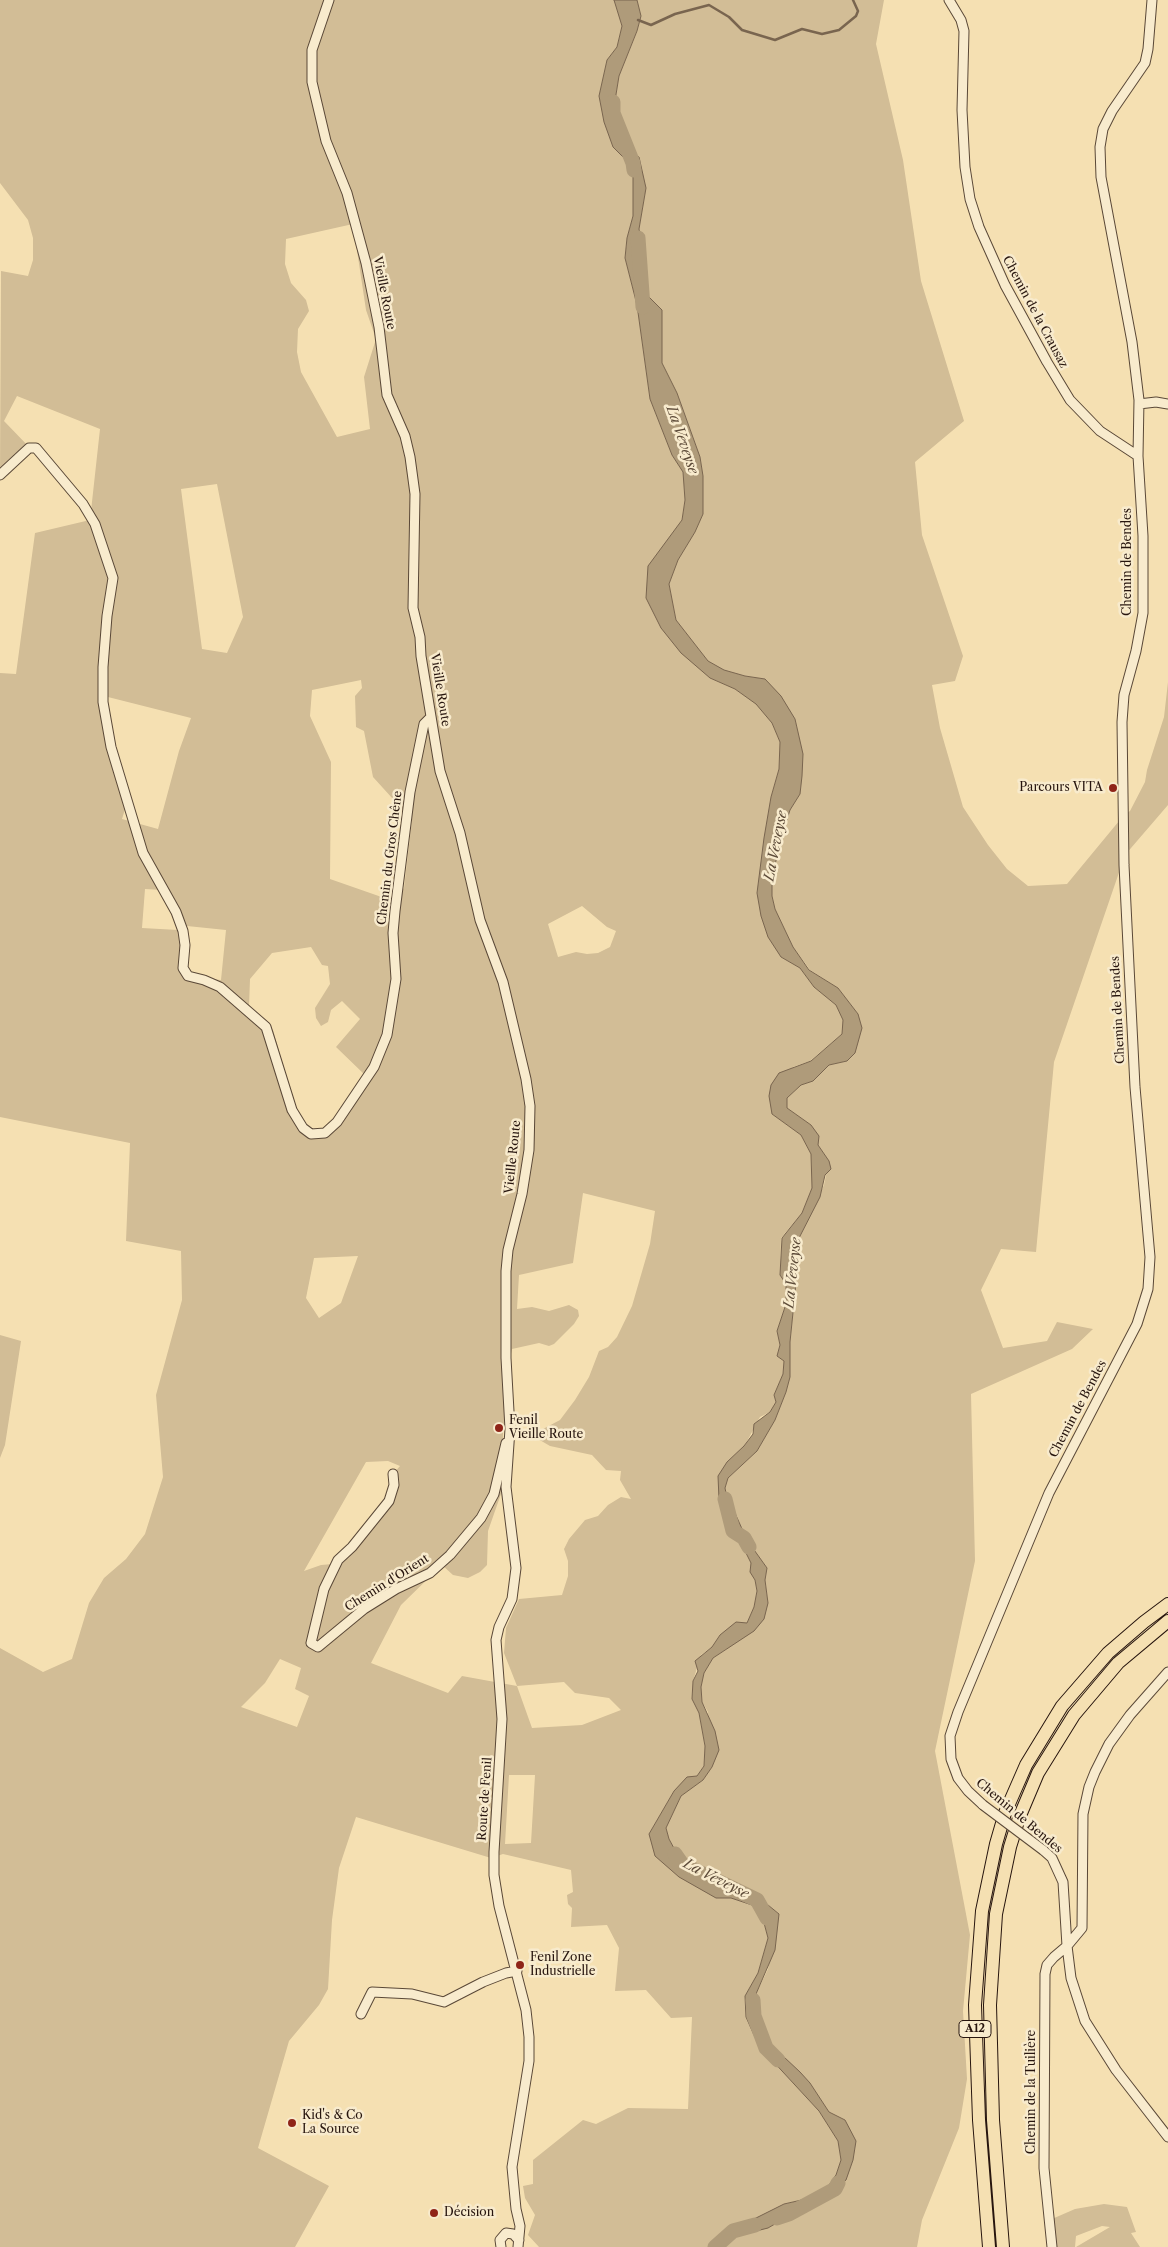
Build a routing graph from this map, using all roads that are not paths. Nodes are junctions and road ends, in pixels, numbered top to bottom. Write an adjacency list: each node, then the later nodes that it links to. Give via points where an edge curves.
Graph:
1 (329, 0): 8 (street, Vieille Route, via 312,50 312,82 326,142 348,193 366,263 379,327 386,394 405,436 410,457 416,494 413,608 420,633)
2 (949, 0): 6 (street, Chemin de la Crausaz, via 964,31 962,110 965,167 979,227 1004,285 1070,400 1100,431)
3 (1152, 0): 4 (street, Chemin de Bendes, via 1145,63 1112,111 1103,129 1100,147 1101,177 1132,342)
4 (1139, 404): 5 (street); 6 (street, Chemin de Bendes)
5 (1168, 404)
6 (1138, 456): 15 (street, Chemin de Bendes, bridge, via 1143,613 1124,695 1122,722 1125,884 1135,1087 1150,1256 1148,1289 1137,1324 1049,1493 950,1736 951,1759 958,1778 968,1791 1052,1858 1063,1882)
7 (0, 475): 8 (street, Chemin du Gros Chêne, via 33,447 83,504 95,524 113,578 103,666 103,702 111,747 143,853 183,931 183,968 188,976 220,987 266,1027 292,1110 303,1128 311,1134 325,1133 337,1122 374,1067 388,1035 396,979 393,933 410,792 424,724)
8 (431, 716): 9 (street, Vieille Route, via 441,777 460,833 480,920 503,982 529,1096 529,1150 506,1265)
9 (509, 1388): 10 (street, Route de Fenil)
10 (510, 1429): 11 (street, Chemin d'Orient, via 494,1494 481,1518 450,1555 430,1573 364,1609 318,1647 311,1643 324,1589 338,1560 389,1501); 16 (street, Route de Fenil, via 506,1487 516,1568 512,1599 496,1640 502,1719 494,1852 499,1906)
11 (394, 1474)
12 (1168, 1604): 23 (highway, A12, via 1108,1653 1062,1706 1026,1765 1005,1813 996,1844 982,1912 975,2005 979,2120)
13 (1168, 1621): 24 (highway, A12, via 1118,1663 1074,1714 1038,1773 1010,1847 996,1914 990,2005 993,2120)
14 (1168, 1672): 15 (street, Chemin de la Tuilière, via 1125,1722 1101,1758 1089,1787 1082,1827 1082,1928)
15 (1067, 1946): 18 (street, Chemin de Bendes, via 1071,1978 1085,2021 1116,2070); 25 (street, Chemin de la Tuilière, via 1047,1965 1044,1974 1044,2168)
16 (517, 1971): 17 (street, via 483,1982 444,2002 412,1994 372,1992); 19 (street, Route de Fenil, via 526,2010 529,2045 512,2168)
17 (362, 2014)
18 (1168, 2137)
19 (516, 2209): 20 (street, Route de Fenil, via 514,2221); 21 (street, Route de Fenil, via 520,2226)
20 (506, 2233): 21 (street, via 513,2234); 22 (street, Route de Fenil, via 501,2238)
21 (518, 2245)
22 (501, 2247)
23 (989, 2247)
24 (1003, 2247)
25 (1052, 2247)

